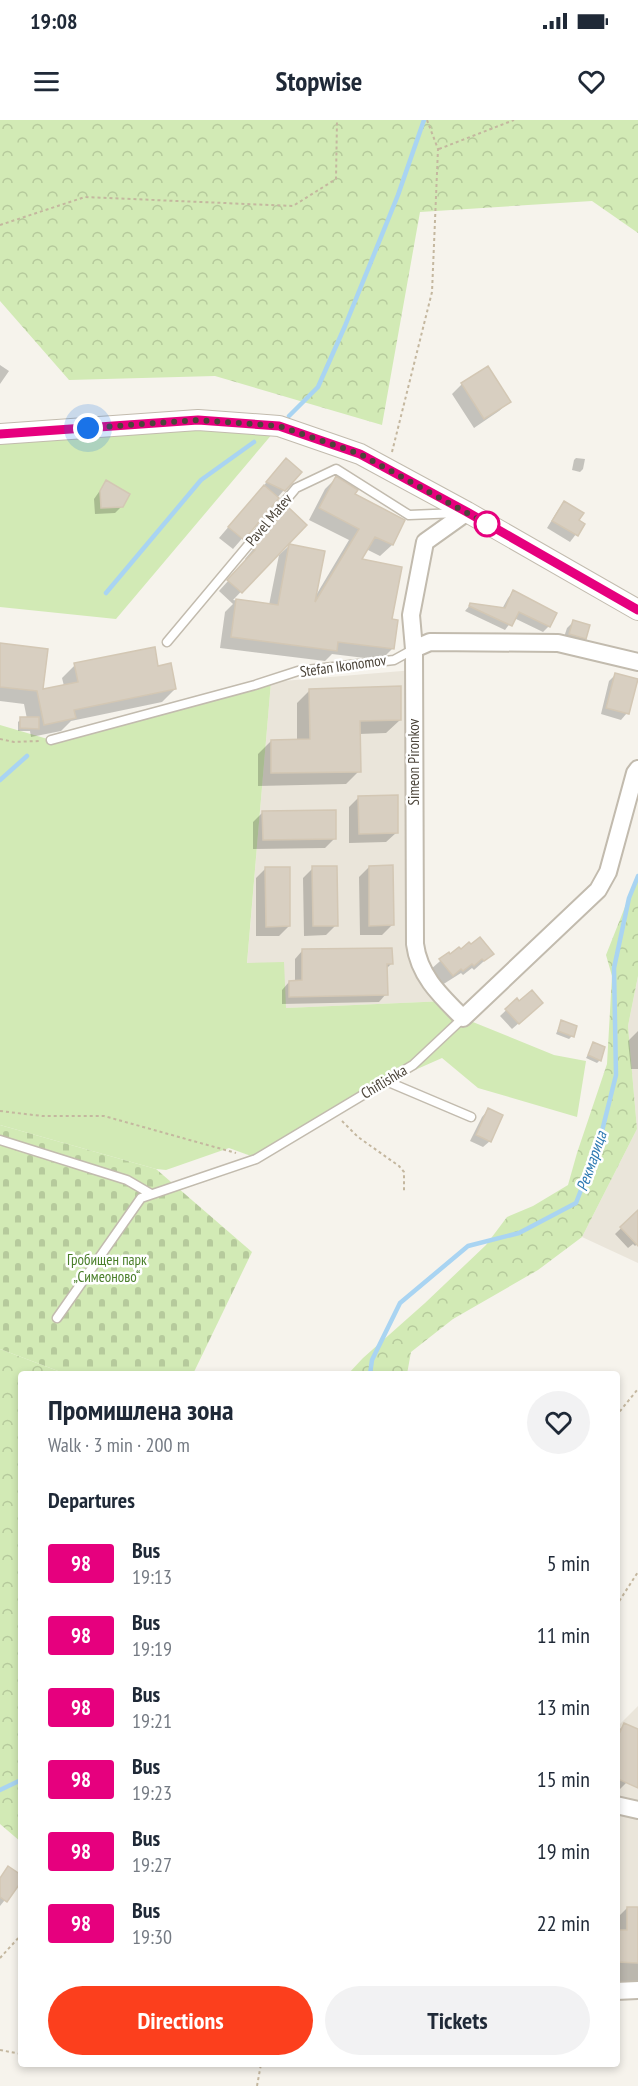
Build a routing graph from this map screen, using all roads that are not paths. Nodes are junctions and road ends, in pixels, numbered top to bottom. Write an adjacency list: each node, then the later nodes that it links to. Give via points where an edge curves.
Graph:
1 (0, 434): 2 (street, via 198,420 279,426 360,454)
2 (467, 512): 3 (street); 4 (lane, Pavel Matev, via 409,515 336,469 296,488); 5 (street, Simeon Pironkov, via 425,542 411,615)
3 (638, 610)
4 (167, 642)
5 (414, 649): 6 (street, Stefan Ikonomov, via 430,642 558,643); 7 (lane, Stefan Ikonomov, via 394,660 298,672); 9 (street, Simeon Pironkov, via 417,959 427,979)
6 (638, 662)
7 (51, 740)
8 (638, 769): 9 (street, Chiflishka, via 608,872 598,890)
9 (463, 1018): 10 (lane, Chiflishka, via 413,1065)
10 (386, 1081): 11 (lane); 13 (lane, Chiflishka, via 256,1159)
11 (471, 1117)
12 (0, 1140): 13 (lane, via 127,1180)
13 (151, 1194): 14 (lane, Chiflishka, via 141,1198)
14 (57, 1318)
15 (620, 1806): 16 (street)
16 (638, 1810)
17 (638, 1990): 18 (street)
18 (620, 1991)

